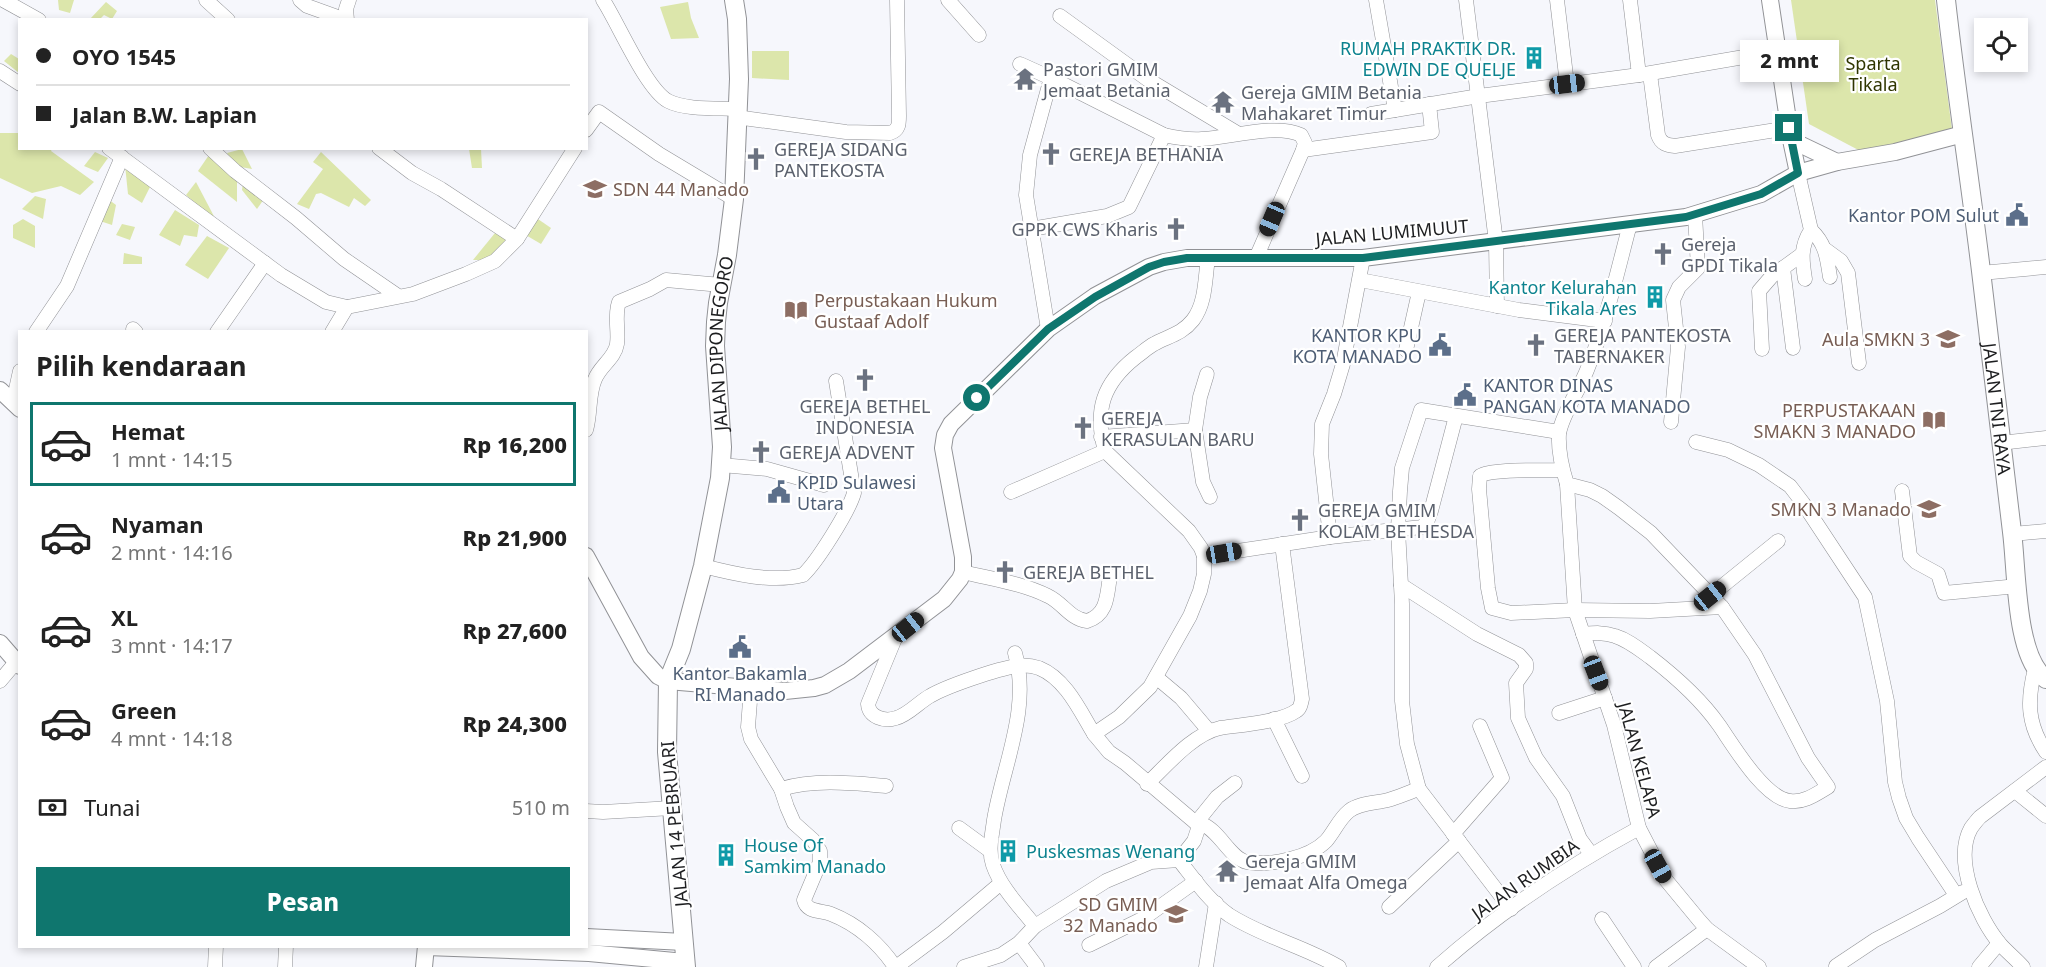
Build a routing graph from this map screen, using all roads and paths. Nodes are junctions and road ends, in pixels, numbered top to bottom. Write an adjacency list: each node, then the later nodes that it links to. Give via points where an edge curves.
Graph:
1 (3, 0): 16 (street)
2 (206, 0): 17 (street)
3 (300, 0): 18 (street)
4 (349, 0): 19 (street)
5 (603, 0): 32 (street, via 661,96 679,104)
6 (734, 0): 32 (main road, JALAN DIPONEGORO, via 739,67)
7 (897, 0): 32 (street, via 896,131 846,132)
8 (948, 0): 20 (street)
9 (1376, 0): 31 (street)
10 (1466, 0): 28 (street)
11 (1557, 0): 27 (street)
12 (1630, 0): 24 (street)
13 (1770, 0): 21 (street)
14 (1946, 0): 36 (main road, JALAN TNI RAYA)
15 (1060, 16): 34 (street, via 1147,79)
16 (35, 18)
17 (226, 18)
18 (340, 18)
19 (346, 18)
20 (979, 35)
21 (1779, 51): 24 (street); 35 (street)
22 (1020, 64): 25 (street)
23 (0, 70): 26 (street)
24 (1645, 75): 27 (street); 35 (street, via 1658,135 1668,145)
25 (1051, 78): 37 (street); 49 (street, via 1027,167)
26 (18, 83)
27 (1567, 84): 28 (street)
28 (1479, 96): 29 (street); 52 (street)
29 (1429, 104): 31 (street); 42 (street, via 1432,132)
30 (592, 109): 46 (street)
31 (1395, 110): 33 (street)
32 (737, 113): 46 (main road, JALAN DIPONEGORO)
33 (1371, 114)
34 (1238, 133): 37 (street, via 1203,139); 42 (street, via 1296,133 1304,140)
35 (1790, 134): 44 (street); 45 (street)
36 (1963, 134): 44 (street, JALAN LUMIMUUT); 61 (main road, JALAN TNI RAYA)
37 (1164, 135): 49 (street, via 1125,211)
38 (112, 150): 43 (street)
39 (212, 150): 67 (street)
40 (382, 150): 51 (street)
41 (574, 150): 51 (street)
42 (1303, 150): 56 (street)
43 (122, 157): 58 (street); 72 (street, via 67,286)
44 (1837, 162): 45 (street, JALAN LUMIMUUT)
45 (1798, 173): 47 (street, JALAN LUMIMUUT, via 1761,194); 50 (street)
46 (734, 199): 65 (main road, JALAN DIPONEGORO)
47 (1695, 214): 48 (street, JALAN LUMIMUUT); 86 (street, via 1698,268 1673,300 1678,347)
48 (1630, 224): 52 (street, JALAN LUMIMUUT); 70 (street)
49 (1031, 229): 71 (street)
50 (1811, 230): 53 (street); 54 (street)
51 (517, 238): 67 (street, via 484,267)
52 (1496, 242): 57 (street, JALAN LUMIMUUT); 68 (street)
53 (1826, 249): 62 (street); 78 (street, via 1848,273)
54 (1801, 255): 60 (street); 63 (street)
55 (1209, 258): 56 (street, JALAN LUMIMUUT); 71 (street, JALAN LUMIMUUT, via 1187,258 1149,267); 93 (street, via 1202,302 1192,320 1178,334 1152,344 1117,372 1108,386 1101,416)
56 (1256, 258): 57 (street, JALAN LUMIMUUT)
57 (1363, 258): 64 (street)
58 (265, 263): 69 (street, via 326,302); 73 (street)
59 (2046, 267): 61 (street)
60 (1784, 268): 75 (street); 76 (street, via 1759,291)
61 (1981, 273): 92 (main road, JALAN TNI RAYA)
62 (1830, 277)
63 (1805, 279)
64 (1360, 280): 66 (street); 104 (street, via 1343,364 1321,431)
65 (721, 285): 79 (street, via 666,280 619,302 615,351); 94 (main road, JALAN DIPONEGORO, via 715,346)
66 (1419, 292): 68 (street); 77 (street)
67 (398, 297): 69 (street)
68 (1497, 306): 70 (street)
69 (347, 307): 74 (street)
70 (1605, 321): 89 (street)
71 (1048, 329): 110 (street, JALAN LUMIMUUT, via 962,412 945,435 944,459 959,528)
72 (37, 330)
73 (218, 330)
74 (333, 330)
75 (1793, 348)
76 (1762, 349)
77 (1406, 350)
78 (1859, 363)
79 (593, 367): 87 (street)
80 (1207, 374): 88 (street)
81 (836, 381): 109 (street, via 854,493 816,560 803,575 788,578)
82 (18, 388): 84 (street)
83 (0, 390): 84 (street)
84 (16, 406)
85 (1456, 416): 89 (street); 101 (street, via 1427,522 1422,528); 101 (street, via 1421,410 1402,468)
86 (1671, 422)
87 (588, 424)
88 (1195, 430): 93 (street); 100 (street, via 1203,482)
89 (1559, 432): 95 (street)
90 (2046, 438): 92 (street)
91 (1696, 442): 156 (street, via 1728,450 1790,486 1864,597 1887,701 1899,798 1906,818)
92 (2000, 443): 103 (main road, JALAN TNI RAYA)
93 (1103, 444): 99 (street); 107 (street, via 1189,531)
94 (721, 465): 97 (street, via 767,469); 109 (main road, JALAN DIPONEGORO)
95 (1562, 470): 96 (street); 117 (street, via 1480,476 1487,577 1492,608 1511,613)
96 (1568, 484): 115 (street, via 1602,495 1651,533); 117 (street, JALAN KELAPA)
97 (824, 485)
98 (1902, 491): 114 (street, via 1910,556 1938,574 1941,591)
99 (1011, 492)
100 (1210, 497)
101 (1398, 530): 104 (street); 113 (street)
102 (2046, 531): 103 (street)
103 (2013, 534): 114 (main road, JALAN TNI RAYA)
104 (1330, 537): 106 (street)
105 (1778, 542): 115 (street)
106 (1282, 544): 107 (street); 130 (street, via 1302,699 1297,711)
107 (1204, 556): 124 (street, via 1200,591)
108 (588, 564): 112 (street)
109 (703, 566): 126 (main road, JALAN DIPONEGORO, via 681,649)
110 (963, 572): 111 (street, via 1049,596 1075,617 1087,621 1100,615); 119 (street, via 944,599)
111 (1110, 576)
112 (592, 579): 126 (street, via 640,657)
113 (1401, 585): 141 (street, via 1403,723); 151 (street, via 1477,634 1519,655 1526,663 1516,683 1518,718 1536,758 1563,796 1580,839)
114 (2018, 586): 123 (main road, JALAN TNI RAYA, via 2023,636 2028,654)
115 (1710, 596): 116 (street)
116 (1722, 607): 117 (street); 118 (street, via 1755,655 1808,759 1828,787 1809,798 1788,801 1765,786 1688,688 1636,647 1608,634)
117 (1575, 610): 118 (street, JALAN KELAPA)
118 (1582, 634): 128 (street, JALAN KELAPA)
119 (896, 636): 121 (street, via 868,704 874,715 884,720 902,715 933,694 1000,670); 127 (street, via 825,685 798,690)
120 (0, 643): 122 (street)
121 (1017, 659): 133 (street, via 1055,679); 150 (street, via 1021,682 1016,732)
122 (18, 664): 125 (street)
123 (2041, 674): 134 (street, via 2030,689 2029,707)
124 (1156, 676): 132 (street); 133 (street, via 1141,697)
125 (0, 681)
126 (668, 681): 127 (street); 143 (main road, JALAN 14 PEBRUARI, via 667,752)
127 (751, 688): 140 (street, via 751,739)
128 (1605, 698): 129 (street); 148 (street, JALAN KELAPA)
129 (1559, 713)
130 (1274, 719): 132 (street); 136 (street)
131 (1480, 726): 149 (street, via 1502,778)
132 (1209, 731): 138 (street)
133 (1094, 734): 138 (street, via 1108,752)
134 (2046, 752)
135 (2046, 767): 142 (street)
136 (1302, 776)
137 (1235, 783): 146 (street, via 1217,797)
138 (1147, 784): 146 (street)
139 (886, 786): 140 (street, via 828,783)
140 (781, 789): 177 (street, via 794,823 820,851 820,862 804,904 862,932)
141 (1419, 789): 146 (street, via 1356,807 1321,845 1305,855 1281,860 1242,861 1210,829); 149 (street)
142 (2015, 791): 145 (street); 155 (street, via 1972,827 1966,858)
143 (672, 808): 144 (street); 163 (main road, JALAN 14 PEBRUARI)
144 (588, 811)
145 (2046, 816)
146 (1197, 825): 152 (street, via 1196,838)
147 (959, 828): 150 (street)
148 (1639, 828): 151 (street, JALAN RUMBIA); 162 (street, JALAN KELAPA, via 1666,880)
149 (1456, 838): 158 (street); 159 (street)
150 (989, 850): 154 (street)
151 (1591, 854): 159 (street, JALAN RUMBIA)
152 (1179, 860): 153 (street); 161 (street, via 1151,862 1130,869)
153 (1196, 881): 157 (street); 167 (street, via 1144,918)
154 (1000, 883): 161 (street); 177 (street)
155 (1970, 888): 156 (street); 166 (street)
156 (1956, 895): 173 (street)
157 (1216, 903): 180 (street); 181 (street, via 1229,915)
158 (1389, 907)
159 (1511, 909): 172 (street, JALAN RUMBIA)
160 (1602, 919): 182 (street)
161 (1035, 926): 165 (street)
162 (1707, 929): 183 (street); 184 (street, JALAN KELAPA)
163 (684, 942): 164 (street); 171 (main road, JALAN 14 PEBRUARI)
164 (588, 943): 171 (street)
165 (1019, 943): 178 (street, via 1001,955); 179 (street)
166 (1999, 943): 185 (street); 186 (street)
167 (1089, 945)
168 (216, 948): 174 (street)
169 (286, 948): 175 (street)
170 (426, 948): 176 (street)
171 (686, 964)
172 (1445, 964)
173 (1836, 966)
174 (215, 967)
175 (285, 967)
176 (424, 967)
177 (896, 967)
178 (964, 967)
179 (1037, 967)
180 (1206, 967)
181 (1339, 967)
182 (1634, 967)
183 (1656, 967)
184 (1759, 967)
185 (1979, 967)
186 (2023, 967)

